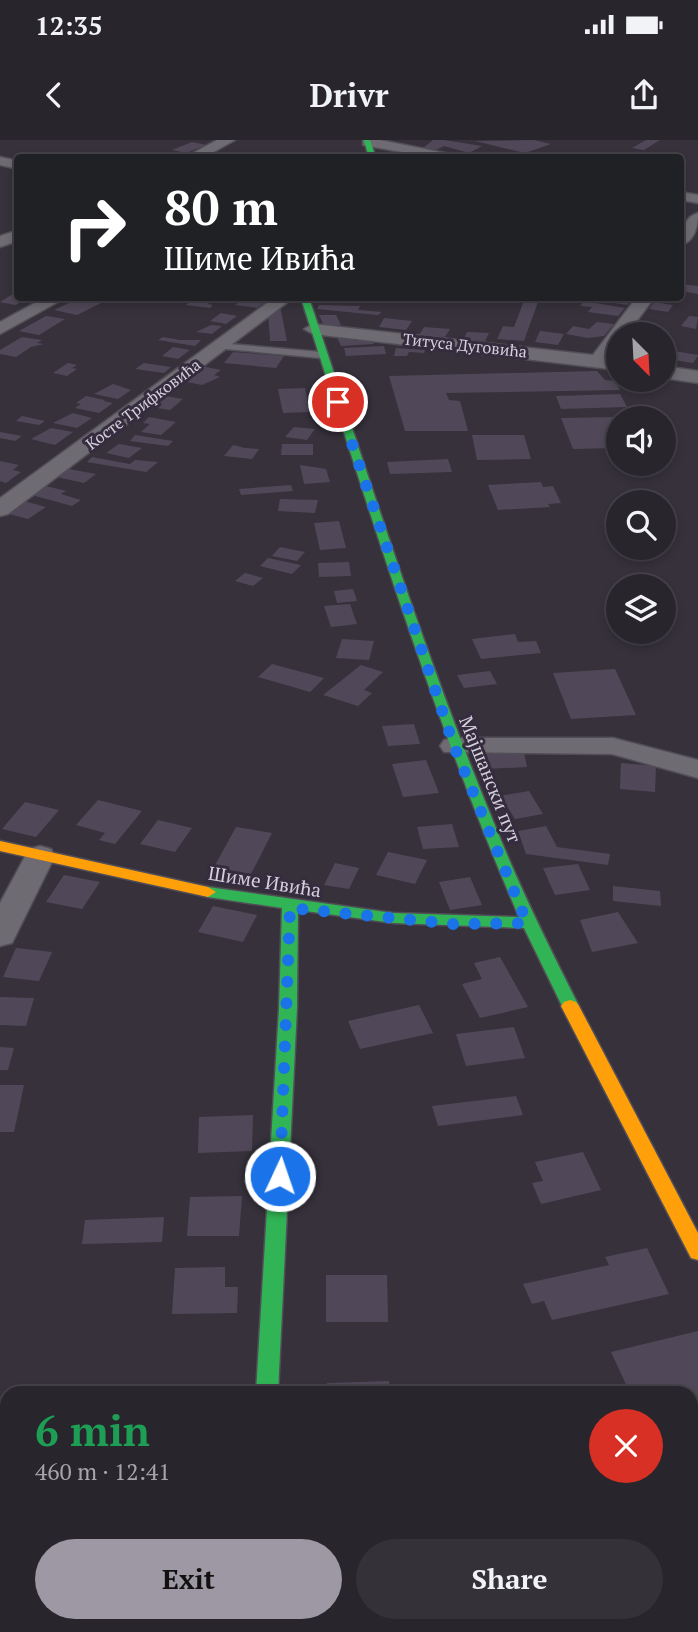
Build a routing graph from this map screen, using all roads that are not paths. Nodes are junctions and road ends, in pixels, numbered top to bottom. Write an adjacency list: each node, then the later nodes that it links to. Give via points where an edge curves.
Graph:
1 (228, 140): 3 (street)
2 (369, 146): 4 (street)
3 (199, 154)
4 (432, 154)
5 (698, 218): 6 (street)
6 (684, 236)
7 (51, 301): 12 (street)
8 (280, 301): 13 (street, Косте Трифковића)
9 (306, 301): 11 (street, Мајшански пут)
10 (643, 301): 15 (street)
11 (313, 328): 14 (street, Мајшански пут); 15 (street, Титуса Дуговића)
12 (0, 329)
13 (218, 346): 14 (lane); 19 (street, Косте Трифковића)
14 (321, 355): 20 (street, Мајшански пут)
15 (598, 361): 16 (street, Титуса Дуговића)
16 (606, 362)
17 (676, 374): 18 (street)
18 (698, 377)
19 (4, 504)
20 (454, 746): 21 (street, via 613,747); 25 (street, Мајшански пут)
21 (698, 769)
22 (0, 846): 23 (street, Шиме Ивића)
23 (40, 856): 24 (street, Шиме Ивића); 26 (street)
24 (290, 908): 25 (street, Шиме Ивића, via 454,924); 28 (street)
25 (527, 923): 27 (street, Мајшански пут)
26 (0, 934)
27 (698, 1252)
28 (267, 1386)

